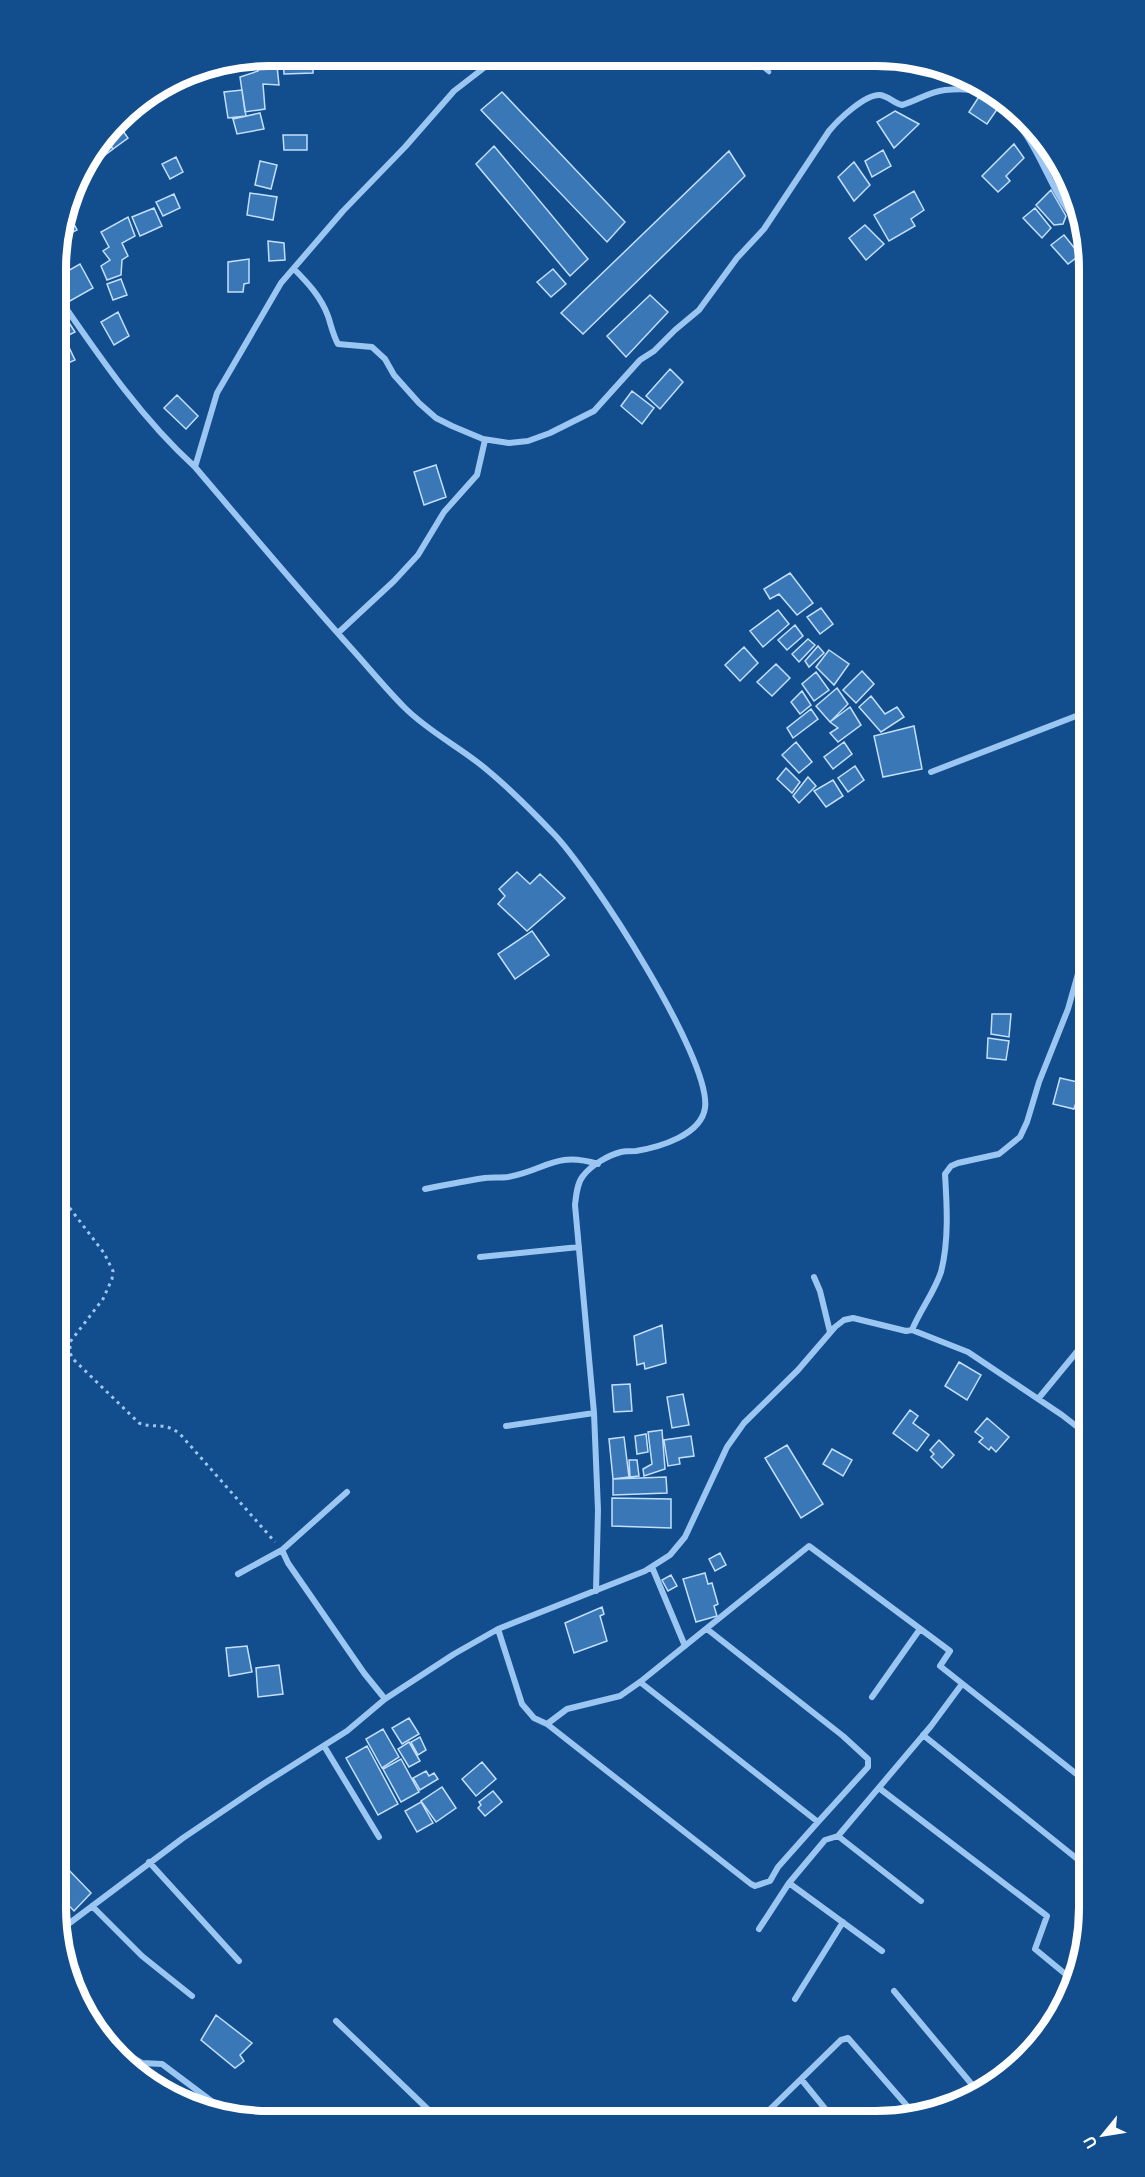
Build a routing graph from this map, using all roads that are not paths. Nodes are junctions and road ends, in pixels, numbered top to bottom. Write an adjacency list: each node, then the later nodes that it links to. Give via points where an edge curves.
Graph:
1 (486, 66): 7 (street, via 454,91 342,211)
2 (762, 66): 3 (lane)
3 (769, 72)
4 (971, 90): 9 (street, via 930,93 902,105 879,95 870,97 838,120 764,229 699,310 640,360 594,411 528,441)
5 (1019, 125): 6 (street)
6 (1072, 218)
7 (294, 269): 9 (street, via 319,297 338,344 372,347 436,418); 10 (street, via 270,301 217,393)
8 (66, 308): 10 (street, via 142,414)
9 (485, 440): 11 (street, via 477,475 444,512 418,555)
10 (195, 467): 11 (street)
11 (338, 633): 15 (street, via 404,707 485,768 554,834 630,939 672,1014 705,1096 703,1115 699,1123 677,1139 622,1152)
12 (1079, 715): 13 (street)
13 (931, 772)
14 (1079, 970): 20 (street, via 1020,1137 999,1154 958,1163 945,1174 946,1244 940,1273)
15 (598, 1164): 16 (street, via 571,1158 507,1177); 17 (street, via 583,1176 576,1194)
16 (425, 1189)
17 (579, 1247): 18 (street); 24 (street)
18 (480, 1257)
19 (814, 1277): 21 (street)
20 (912, 1330): 21 (street, via 848,1318); 23 (street, via 968,1352)
21 (830, 1332): 29 (street, via 744,1423 727,1447 685,1537 676,1550)
22 (1079, 1349): 23 (street)
23 (1038, 1399): 26 (street)
24 (594, 1413): 25 (street); 31 (street)
25 (506, 1426)
26 (1079, 1429)
27 (347, 1492): 28 (street)
28 (282, 1550): 30 (street); 39 (street)
29 (652, 1567): 31 (street); 35 (street)
30 (238, 1574)
31 (596, 1590): 32 (street)
32 (498, 1629): 39 (street); 40 (street, via 522,1704 534,1718)
33 (707, 1629): 34 (street, via 809,1546); 35 (street); 45 (street, via 867,1759 868,1767)
34 (920, 1629): 37 (street, via 950,1652 940,1666); 38 (street)
35 (685, 1646): 36 (street)
36 (640, 1682): 40 (street, via 620,1696 567,1709); 45 (street)
37 (962, 1684): 41 (street); 43 (street)
38 (872, 1697)
39 (385, 1700): 42 (street)
40 (547, 1724): 45 (street, via 753,1886 770,1881)
41 (923, 1735): 44 (street); 48 (street)
42 (324, 1746): 47 (street); 49 (street)
43 (1079, 1776)
44 (879, 1788): 46 (street); 58 (street, via 1047,1916 1035,1949)
45 (818, 1822)
46 (838, 1836): 50 (street, via 825,1840); 51 (street)
47 (379, 1837)
48 (1079, 1860)
49 (149, 1862): 52 (street); 57 (street)
50 (789, 1883): 53 (street); 55 (street)
51 (921, 1901)
52 (92, 1906): 54 (street); 60 (street, via 142,1956)
53 (843, 1922): 56 (street); 61 (street)
54 (67, 1925)
55 (759, 1929)
56 (882, 1951)
57 (239, 1961)
58 (1067, 1976)
59 (894, 1991): 65 (street)
60 (192, 1996)
61 (795, 1999)
62 (336, 2021): 68 (street)
63 (128, 2055): 66 (street, via 142,2063 162,2064)
64 (801, 2079): 67 (street, via 841,2040 848,2038); 69 (street); 70 (street)
65 (973, 2086)
66 (215, 2104)
67 (909, 2108)
68 (430, 2111)
69 (768, 2111)
70 (827, 2111)

